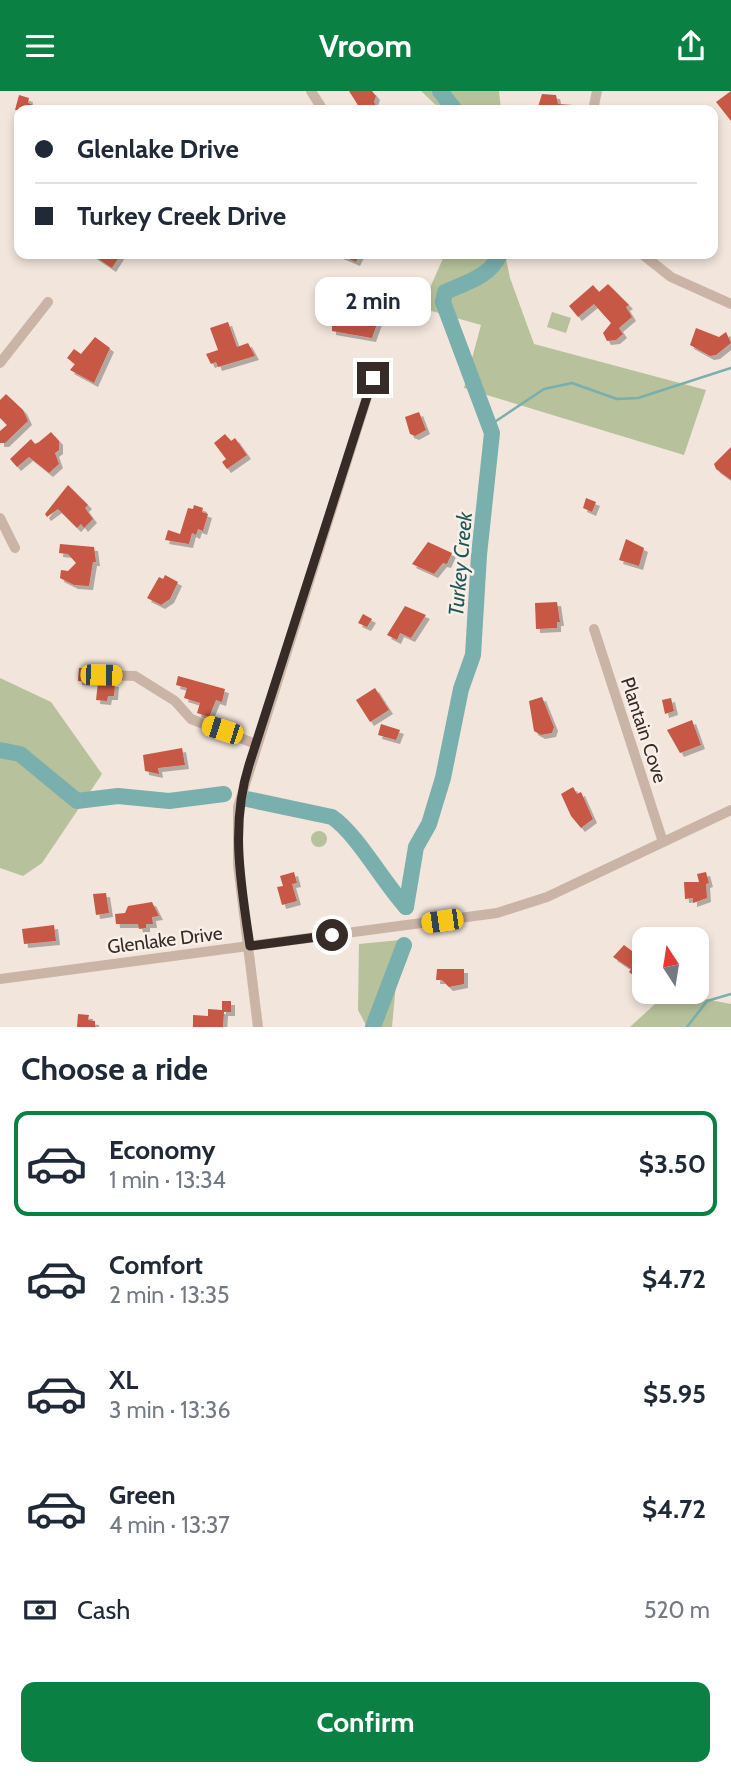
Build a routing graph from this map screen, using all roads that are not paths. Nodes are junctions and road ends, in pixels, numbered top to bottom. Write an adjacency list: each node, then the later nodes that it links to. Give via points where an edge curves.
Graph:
1 (648, 259): 3 (street, via 671,277)
2 (48, 302): 4 (street)
3 (731, 304)
4 (0, 363)
5 (373, 378): 10 (street)
6 (0, 517): 7 (street)
7 (15, 548)
8 (594, 629): 12 (street, Plantain Cove)
9 (101, 675): 10 (street, via 135,676 175,701 191,719)
10 (256, 744): 13 (street, via 238,807 238,865)
11 (731, 810): 12 (street, Glenlake Drive)
12 (663, 842): 13 (street, Glenlake Drive, via 547,897 497,913)
13 (250, 946): 14 (street, Glenlake Drive); 15 (street)
14 (0, 979)
15 (258, 1027)

